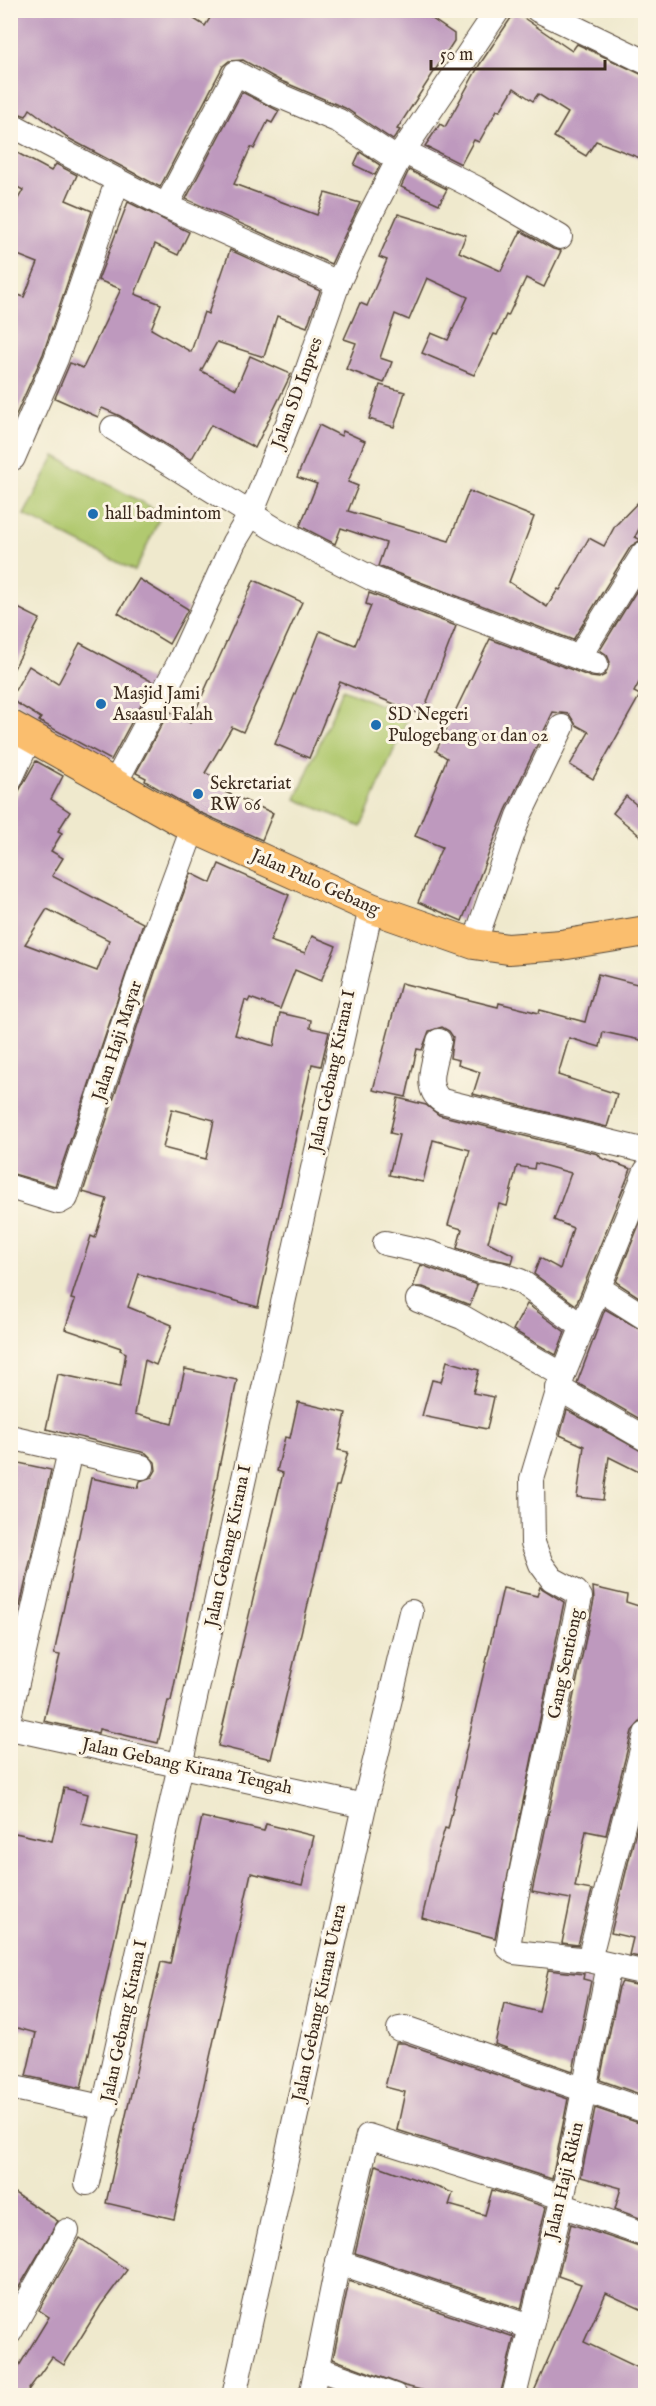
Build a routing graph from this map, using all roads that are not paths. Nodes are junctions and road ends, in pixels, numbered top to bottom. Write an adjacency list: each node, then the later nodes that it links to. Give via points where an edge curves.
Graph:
1 (498, 10): 6 (street, Jalan SD Inpres)
2 (538, 10): 3 (street)
3 (566, 17): 4 (street)
4 (645, 62)
5 (10, 124): 7 (street)
6 (400, 155): 8 (street, via 339,121 236,73); 9 (street, via 476,188); 10 (street, Jalan SD Inpres)
7 (117, 182): 8 (street); 12 (street, via 56,359)
8 (166, 206): 10 (street)
9 (560, 237)
10 (338, 283): 13 (street, Jalan SD Inpres, via 295,406)
11 (113, 428): 13 (street)
12 (13, 458)
13 (251, 514): 14 (street, via 373,579 588,661); 18 (street, Jalan SD Inpres)
14 (643, 554)
15 (562, 727): 22 (street, via 519,816)
16 (20, 731): 17 (street); 18 (main road, Jalan Pulo Gebang)
17 (10, 780)
18 (114, 785): 19 (main road, Jalan Pulo Gebang)
19 (193, 828): 20 (main road, Jalan Pulo Gebang); 26 (street, Jalan Haji Mayar, via 145,958 66,1198 59,1202)
20 (371, 908): 22 (main road, Jalan Pulo Gebang); 41 (street, Jalan Gebang Kirana I)
21 (645, 931): 22 (main road, Jalan Pulo Gebang, via 561,945 508,949)
22 (474, 944)
23 (439, 1041): 24 (street, via 430,1088 442,1101)
24 (645, 1151)
25 (645, 1171): 28 (street, Gang Sentiong)
26 (10, 1187)
27 (385, 1243): 31 (street, via 514,1278)
28 (600, 1288): 30 (street); 31 (street, Gang Sentiong)
29 (418, 1300): 32 (street, via 462,1317)
30 (645, 1318)
31 (581, 1326): 32 (street, Gang Sentiong)
32 (560, 1381): 34 (street); 43 (street, Gang Sentiong, via 532,1479 533,1542 546,1573 580,1597 508,1947 514,1952)
33 (10, 1437): 35 (street)
34 (645, 1439)
35 (70, 1451): 36 (street); 38 (street)
36 (142, 1467)
37 (411, 1612): 42 (street, Jalan Gebang Kirana Utara)
38 (10, 1713)
39 (10, 1728): 41 (street, Jalan Gebang Kirana Tengah)
40 (645, 1737): 43 (street, Jalan Haji Rikin)
41 (180, 1767): 42 (street, Jalan Gebang Kirana Tengah); 48 (street, Jalan Gebang Kirana I)
42 (364, 1806): 58 (street, Jalan Gebang Kirana Utara)
43 (599, 1963): 44 (street, Gang Sentiong); 47 (street, Jalan Haji Rikin)
44 (645, 1973)
45 (399, 2029): 47 (street)
46 (10, 2087): 48 (street)
47 (585, 2091): 49 (street); 51 (street, Jalan Haji Rikin)
48 (106, 2108): 50 (street, Jalan Gebang Kirana I)
49 (645, 2111)
50 (87, 2183)
51 (561, 2201): 53 (street); 54 (street, via 368,2136); 55 (street, Jalan Haji Rikin)
52 (67, 2230): 56 (street)
53 (645, 2235)
54 (338, 2262): 55 (street); 57 (street)
55 (530, 2327): 61 (street, Jalan Haji Rikin)
56 (10, 2332)
57 (316, 2368): 59 (street); 60 (street)
58 (234, 2396)
59 (311, 2396)
60 (395, 2396)
61 (514, 2396)

